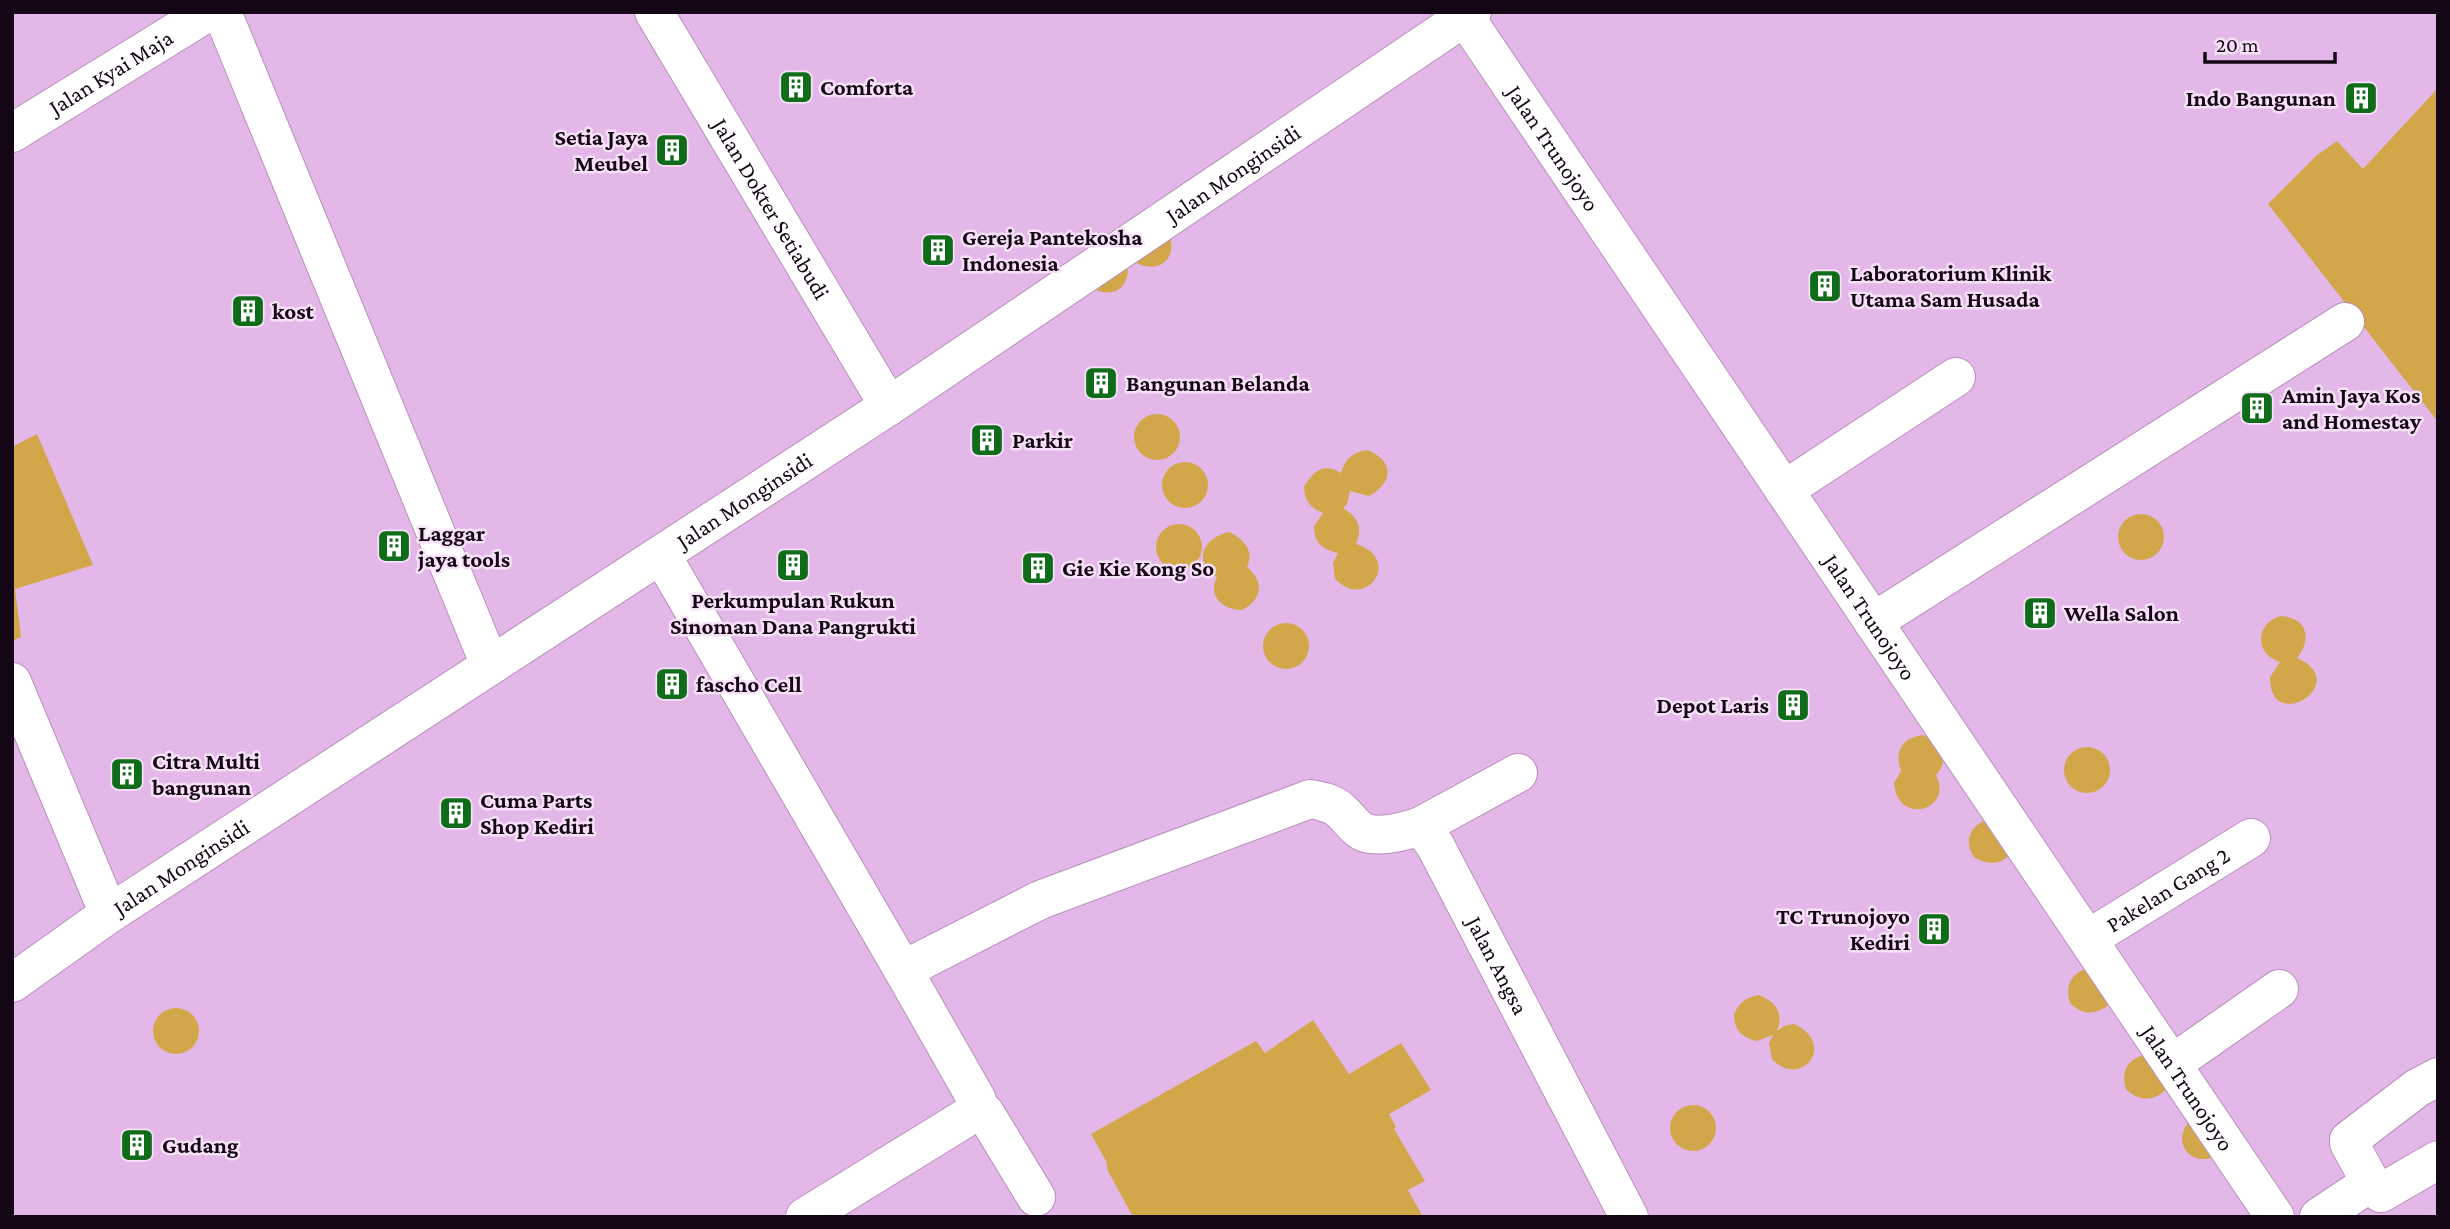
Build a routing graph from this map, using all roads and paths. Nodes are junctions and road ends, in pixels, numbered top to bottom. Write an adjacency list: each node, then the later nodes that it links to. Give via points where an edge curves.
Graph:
1 (208, 12): 5 (street, Jalan Kyai Maja)
2 (222, 12): 12 (street)
3 (654, 12): 8 (street, Jalan Dokter Setiabudi)
4 (1466, 14): 8 (street, Jalan Monginsidi); 9 (street, Jalan Trunojoyo)
5 (12, 133)
6 (2345, 322): 11 (street)
7 (1956, 377): 9 (street)
8 (889, 406): 10 (street, Jalan Monginsidi)
9 (1784, 490): 11 (street, Jalan Trunojoyo)
10 (662, 556): 12 (street, Jalan Monginsidi); 19 (street)
11 (1873, 622): 18 (street, Jalan Trunojoyo)
12 (490, 665): 17 (street, Jalan Monginsidi)
13 (12, 682): 17 (street)
14 (1518, 773): 15 (street)
15 (1421, 826): 19 (street, via 1368,834 1339,809 1310,799 1040,900); 29 (street, Jalan Angsa)
16 (2250, 838): 18 (street, Pakelan Gang 2)
17 (109, 914): 20 (street, Jalan Monginsidi)
18 (2088, 939): 22 (street, Jalan Trunojoyo)
19 (903, 970): 24 (street)
20 (12, 983)
21 (2279, 989): 22 (street)
22 (2172, 1065): 30 (street, Jalan Trunojoyo)
23 (2438, 1077): 26 (street, via 2349,1140)
24 (979, 1108): 27 (street); 28 (street)
25 (2438, 1160): 26 (street, via 2381,1193)
26 (2372, 1185): 31 (street)
27 (1035, 1197)
28 (805, 1217)
29 (1629, 1217)
30 (2275, 1217)
31 (2319, 1217)

